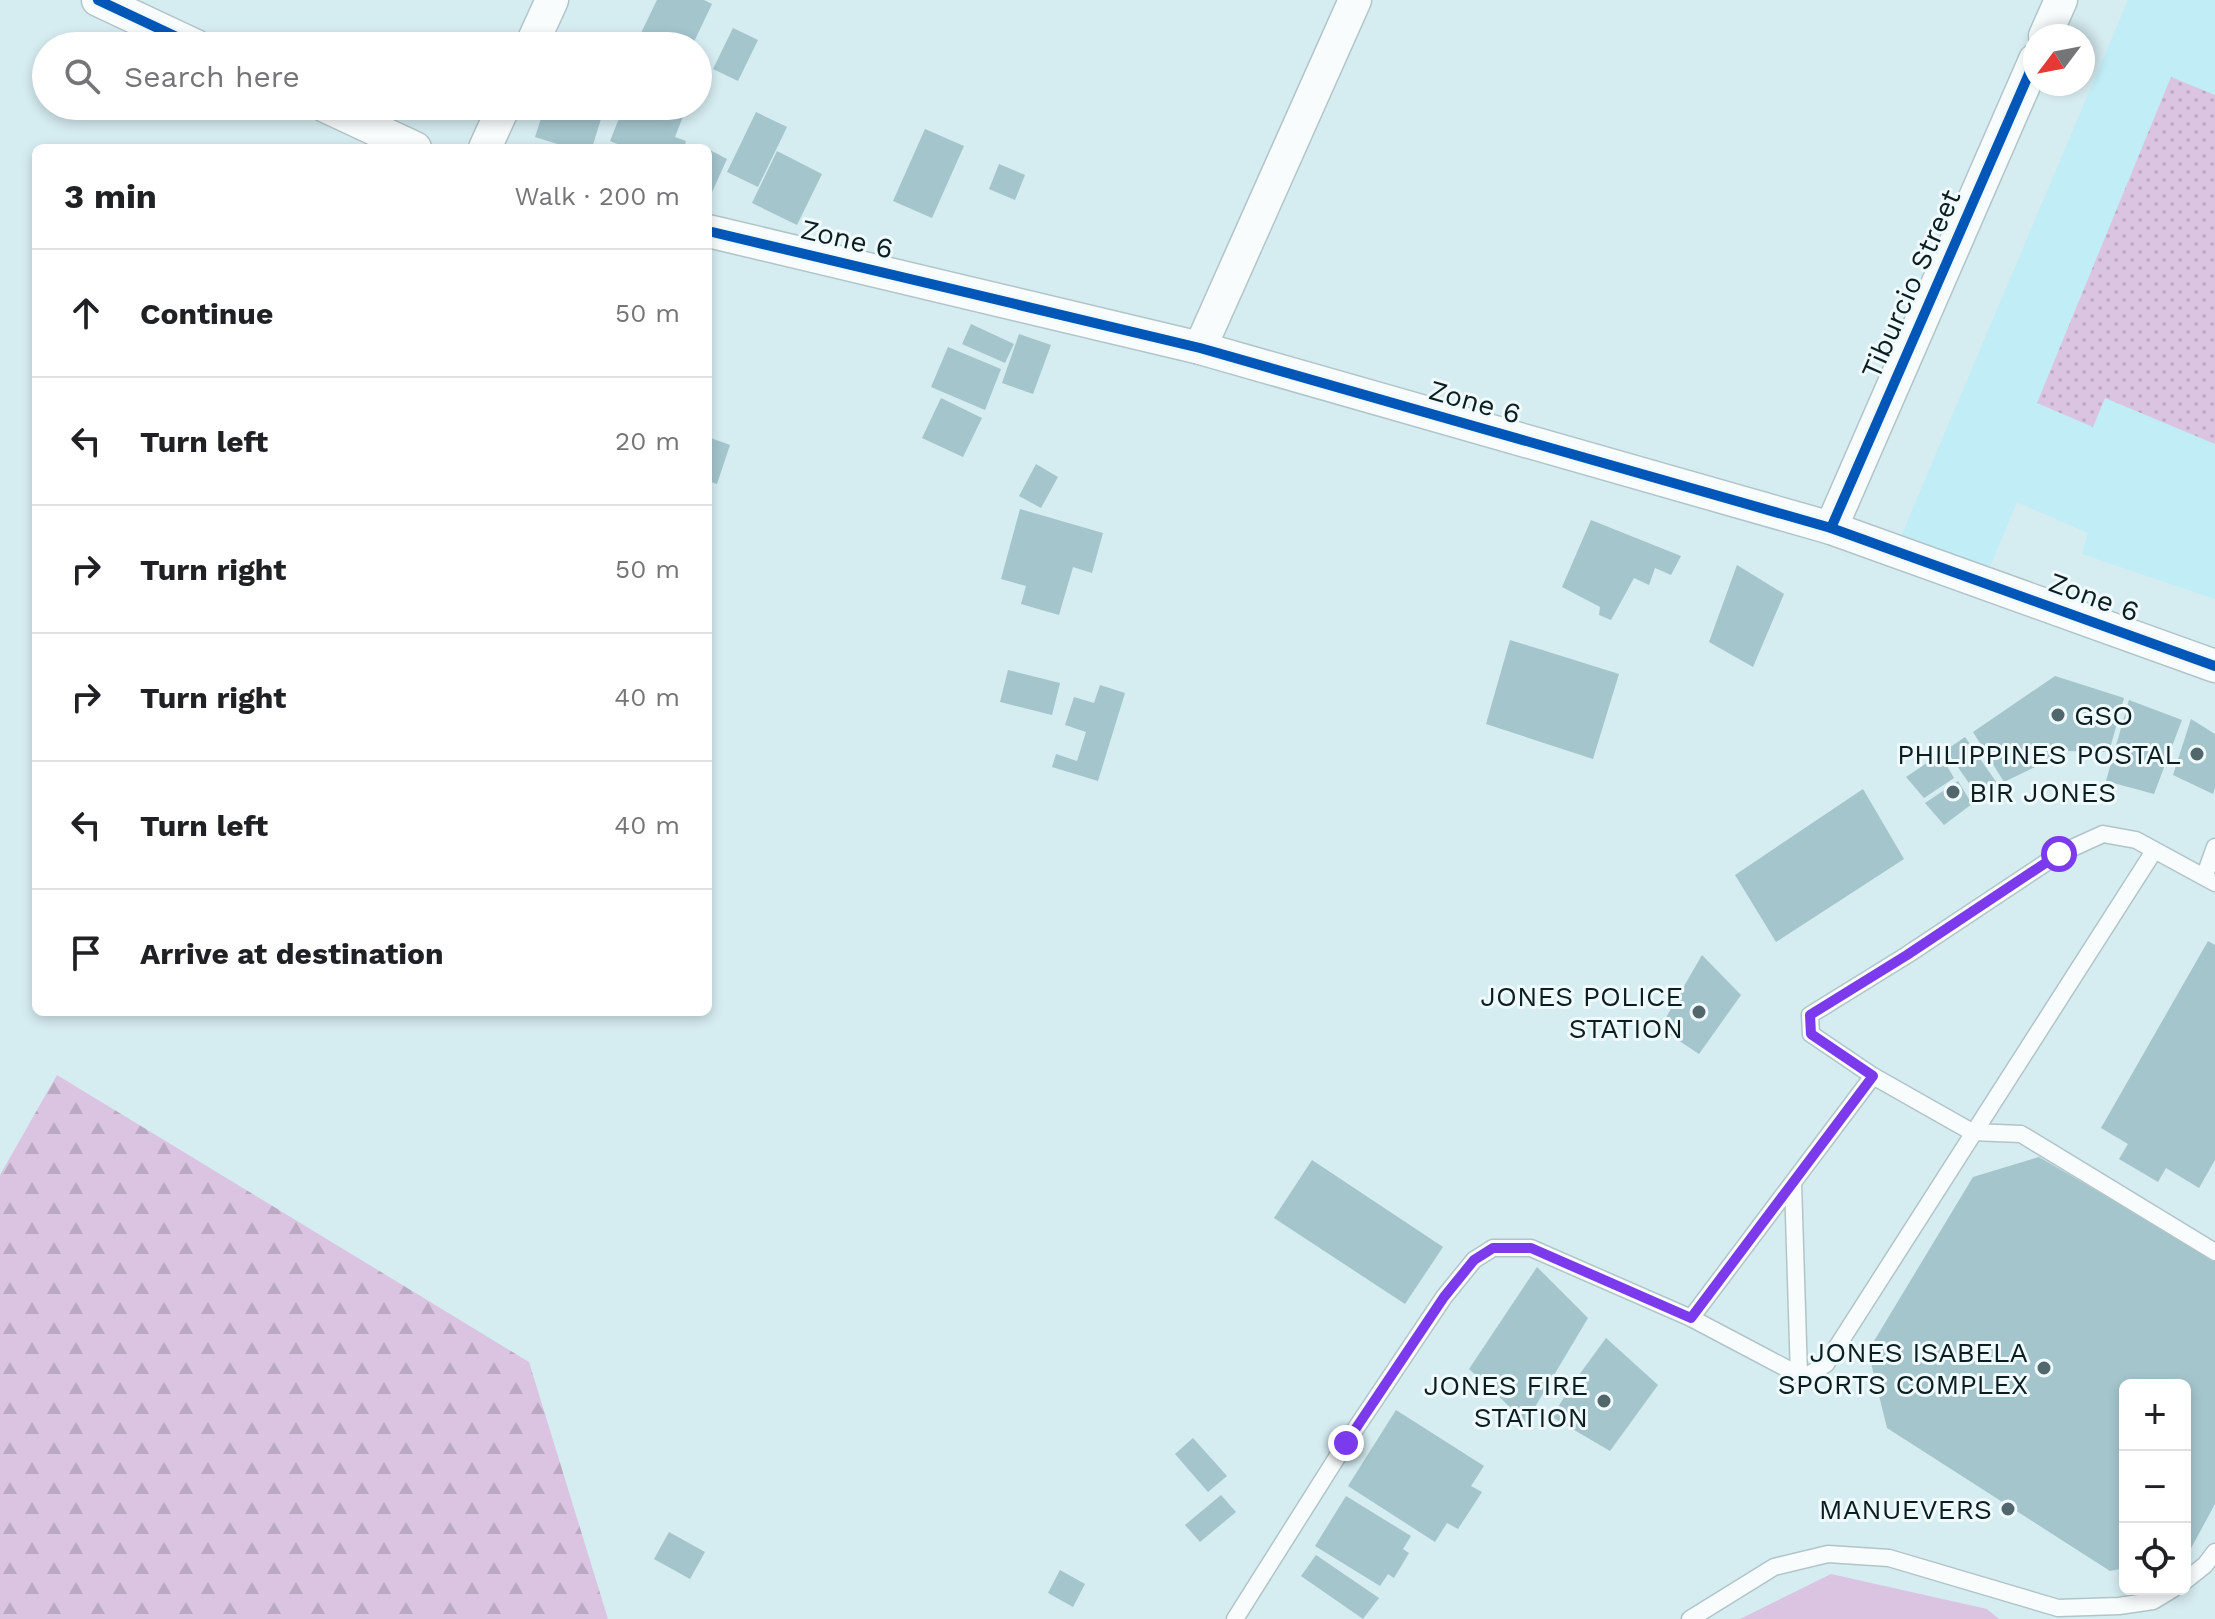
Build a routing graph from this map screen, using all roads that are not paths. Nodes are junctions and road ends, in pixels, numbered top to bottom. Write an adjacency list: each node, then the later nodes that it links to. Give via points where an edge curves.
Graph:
1 (98, 0): 6 (street)
2 (552, 0): 7 (street)
3 (1355, 0): 14 (street)
4 (2061, 0): 5 (street)
5 (2050, 24)
6 (166, 32)
7 (537, 32)
8 (2023, 88): 15 (street, Tiburcio Street)
9 (355, 120): 11 (street)
10 (498, 120): 12 (street)
11 (406, 144)
12 (487, 144)
13 (712, 232): 14 (street, Zone 6)
14 (1200, 348): 15 (street, Zone 6)
15 (1831, 528): 16 (street, Zone 6)
16 (2215, 666)
17 (2215, 847): 19 (lane)
18 (2154, 851): 19 (lane); 20 (lane, via 2136,840 2103,834 2059,854 1810,1015 1811,1034); 21 (lane)
19 (2210, 879)
20 (1873, 1076): 21 (lane); 22 (lane)
21 (1972, 1132): 23 (lane, via 2021,1134); 25 (lane, via 1826,1364)
22 (1793, 1183): 24 (lane); 25 (lane)
23 (2215, 1252)
24 (1691, 1318): 25 (lane); 29 (lane, via 1531,1248 1493,1248 1474,1260 1346,1443)
25 (1799, 1375)
26 (2215, 1552): 27 (lane)
27 (2191, 1576)
28 (2163, 1595): 30 (lane, via 2119,1606 2058,1608 1889,1558 1828,1554 1774,1567)
29 (1235, 1619)
30 (1690, 1619)

